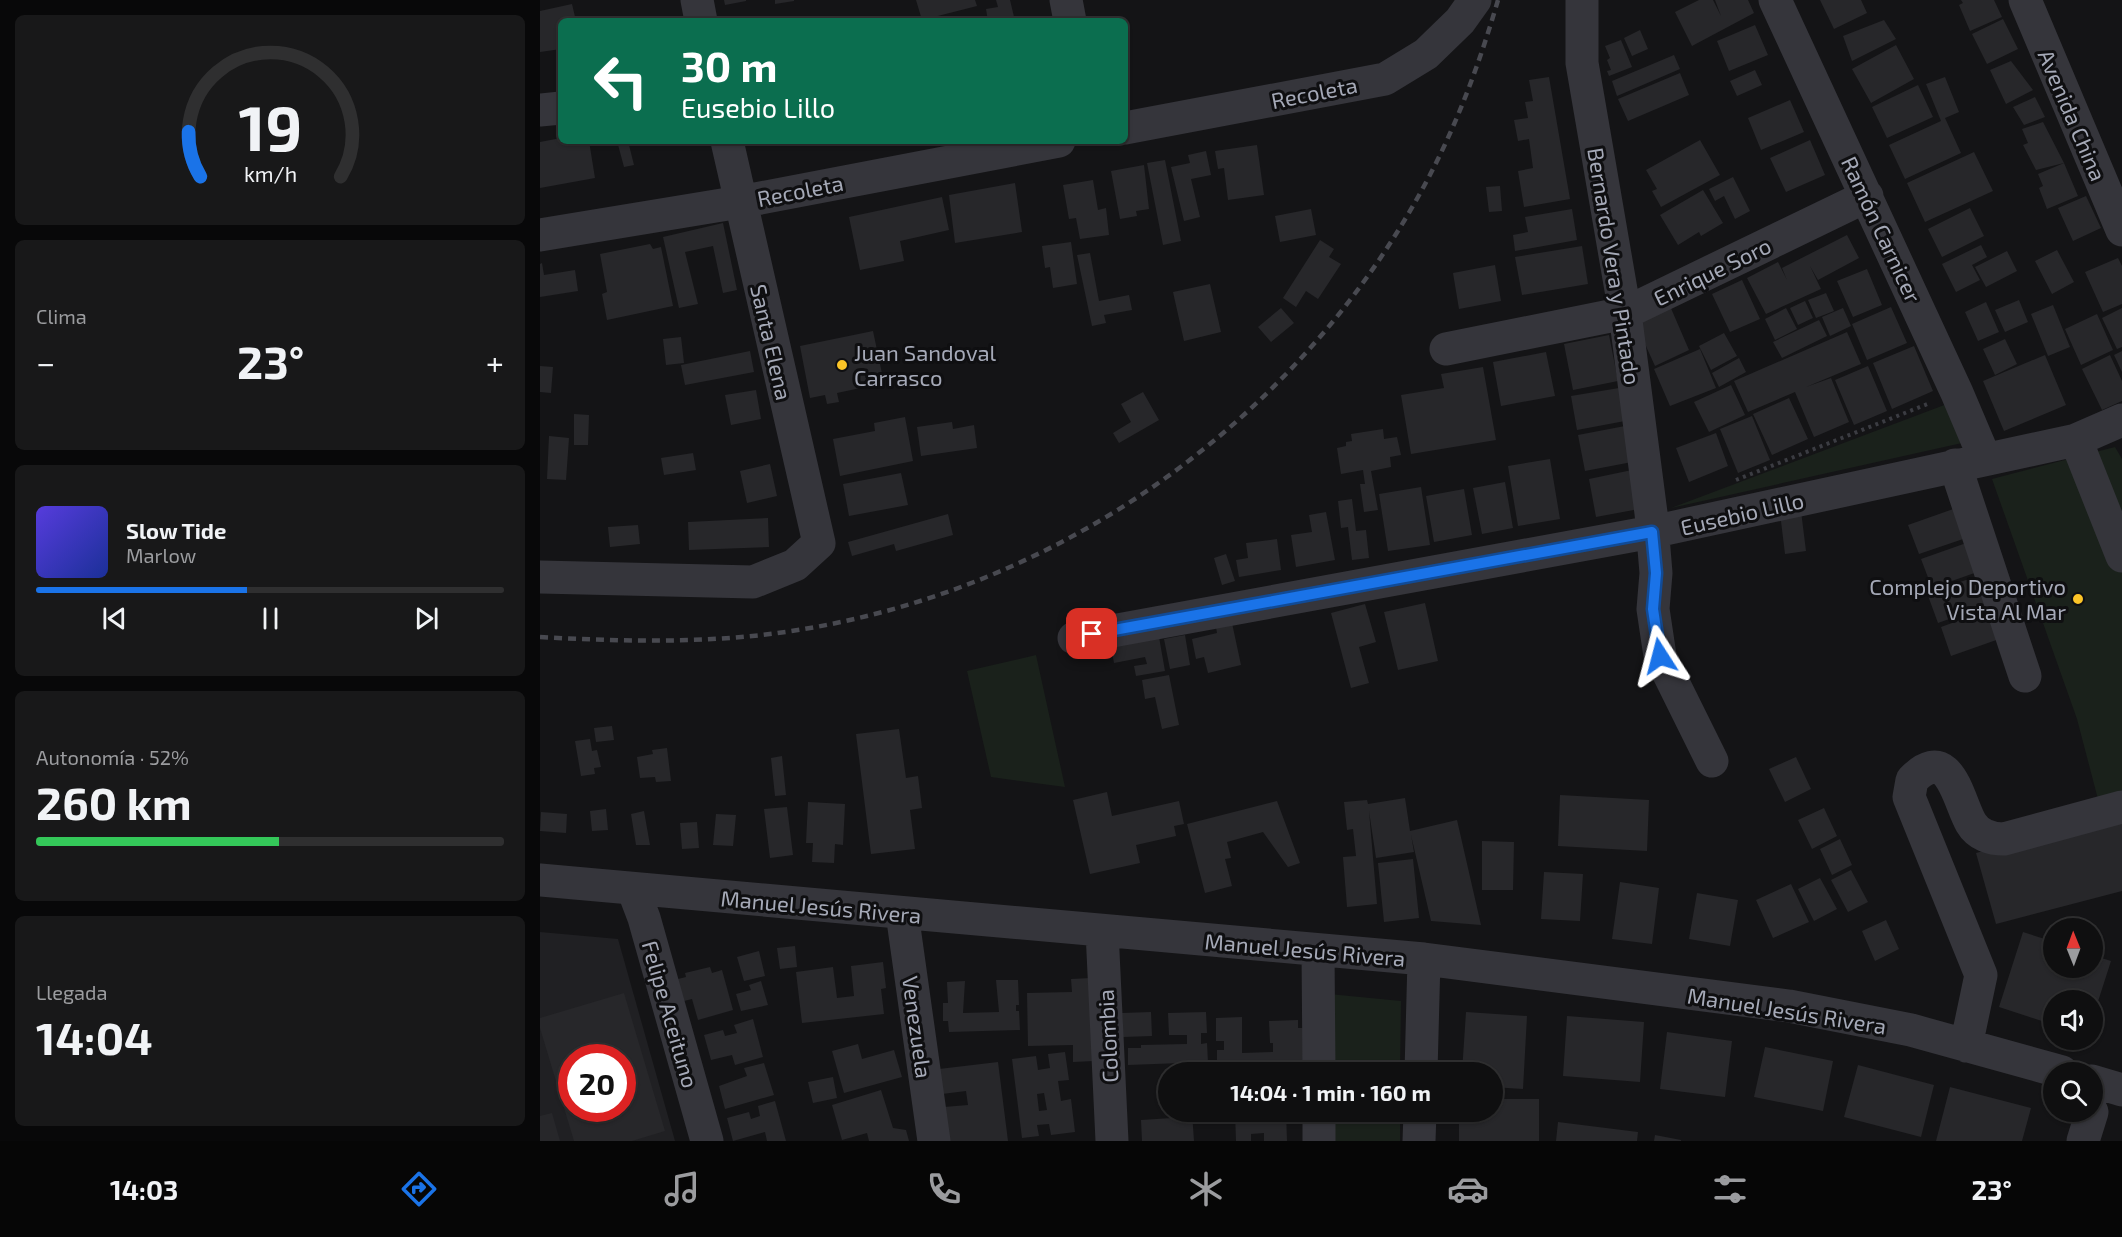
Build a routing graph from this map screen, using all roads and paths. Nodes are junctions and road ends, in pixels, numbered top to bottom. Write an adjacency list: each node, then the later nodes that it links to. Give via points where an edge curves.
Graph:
1 (697, 0): 7 (street)
2 (1066, 0): 8 (street)
3 (1475, 0): 11 (street, Recoleta, via 1435,46 1385,79)
4 (1582, 0): 19 (street, Bernardo Vera y Pintado, via 1582,63)
5 (1775, 0): 15 (street, Ramón Carnicer)
6 (2025, 0): 14 (street, Avenida China)
7 (700, 18)
8 (1069, 18)
9 (558, 108): 10 (street)
10 (540, 110)
11 (1128, 127)
12 (728, 144): 16 (street, Santa Elena)
13 (1043, 144): 16 (street, Recoleta)
14 (2109, 170): 17 (street, Avenida China)
15 (1867, 196): 19 (street, Enrique Soro); 21 (street, Ramón Carnicer)
16 (740, 202): 18 (street, Recoleta); 28 (street, Santa Elena, via 819,543 795,565 753,582)
17 (2122, 230)
18 (540, 235)
19 (1625, 314): 20 (street, Enrique Soro); 26 (street, Bernardo Vera y Pintado)
20 (1446, 350)
21 (1957, 393): 24 (street, Ramón Carnicer); 25 (path)
22 (2122, 420): 23 (street, Eusebio Lillo)
23 (2076, 441): 24 (street, Eusebio Lillo); 27 (street)
24 (1970, 462): 26 (street, Eusebio Lillo); 30 (street, Ramón Carnicer)
25 (1727, 483)
26 (1652, 532): 29 (street, Eusebio Lillo); 31 (street, Bernardo Vera y Pintado, via 1656,573 1653,609 1660,656)
27 (2122, 556)
28 (540, 577)
29 (1074, 638)
30 (2025, 676)
31 (1712, 762)
32 (2122, 807): 39 (street, via 1996,839 1971,823 1949,774 1925,769 1912,780 1909,797 1981,975)
33 (540, 880): 34 (street, Manuel Jesús Rivera)
34 (633, 889): 35 (street, Manuel Jesús Rivera); 46 (street, Felipe Aceituno)
35 (902, 913): 36 (street, Manuel Jesús Rivera); 47 (street, Venezuela)
36 (1102, 931): 37 (street, Manuel Jesús Rivera); 48 (street, Colombia)
37 (1318, 950): 38 (street, Manuel Jesús Rivera); 40 (street)
38 (1424, 959): 39 (street, Manuel Jesús Rivera, via 1790,1006 1911,1030); 41 (street)
39 (1966, 1046): 42 (street, Manuel Jesús Rivera)
40 (1318, 1062)
41 (1421, 1062)
42 (2043, 1067)
43 (2106, 1090): 51 (street)
44 (1319, 1122): 49 (street)
45 (1420, 1122): 50 (street)
46 (707, 1141)
47 (934, 1141)
48 (1112, 1141)
49 (1319, 1141)
50 (1419, 1141)
51 (2083, 1141)

